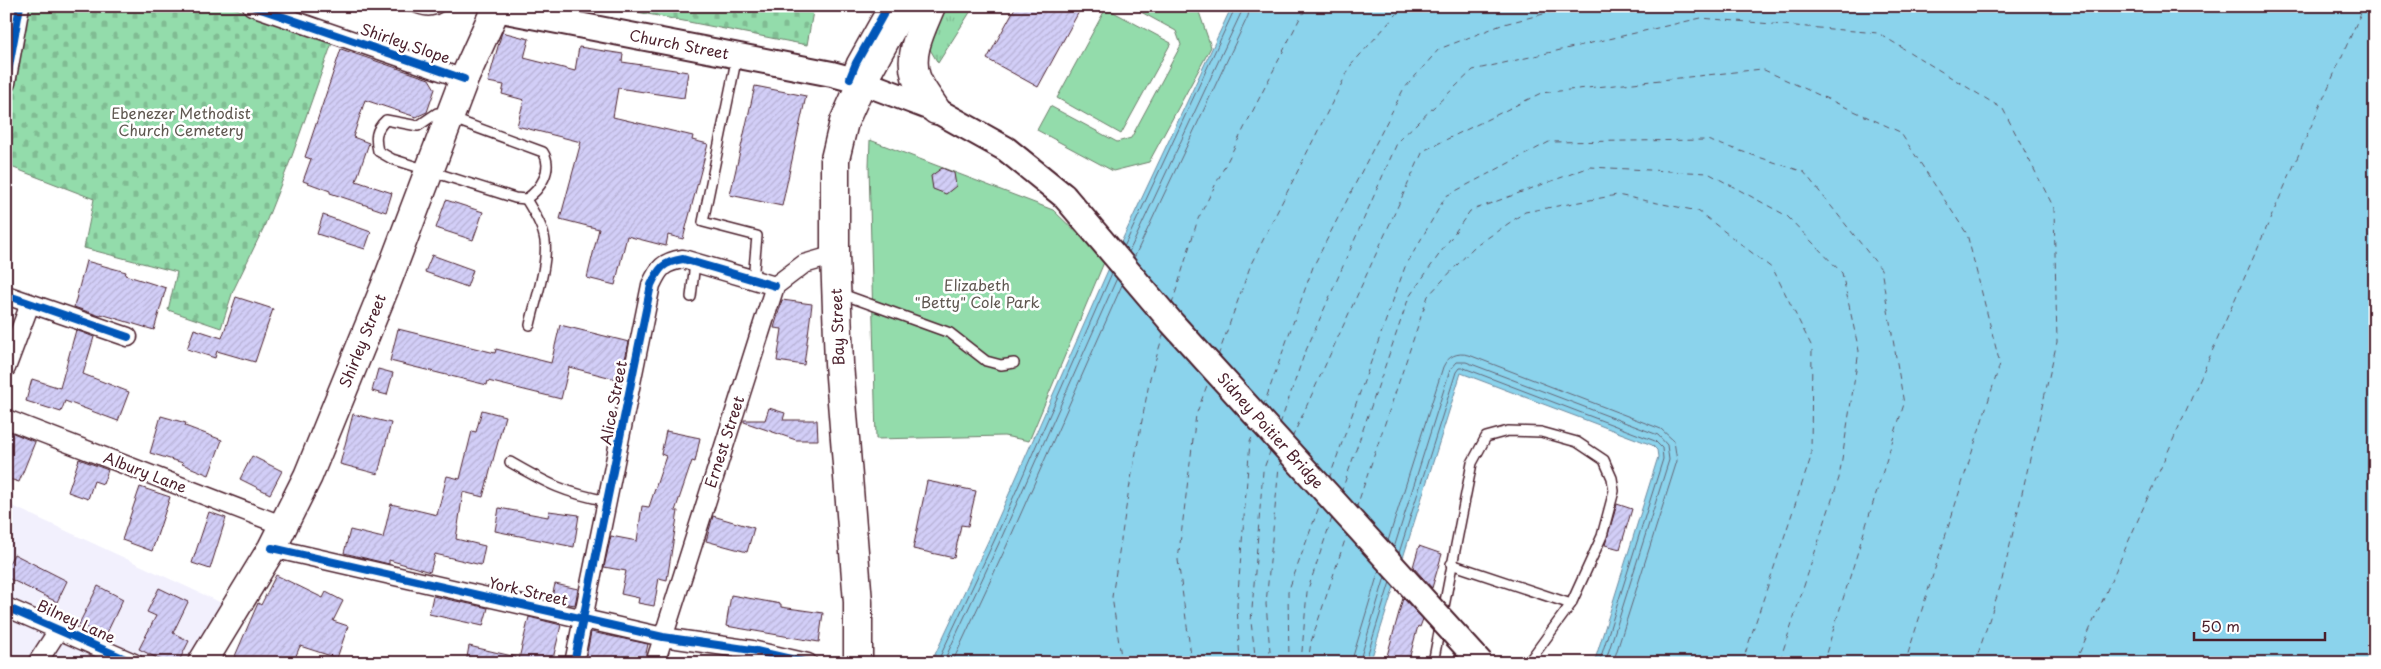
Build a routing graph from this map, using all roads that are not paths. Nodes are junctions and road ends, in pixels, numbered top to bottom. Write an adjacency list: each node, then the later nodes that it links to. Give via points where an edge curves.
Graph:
1 (20, 6): 12 (street)
2 (252, 6): 10 (street, Shirley Slope)
3 (411, 6): 4 (lane, via 423,12 433,12)
4 (441, 6)
5 (888, 6): 11 (street, via 856,63)
6 (904, 6): 11 (highway, Bay Street)
7 (931, 6): 13 (highway, via 917,40 913,61 916,77)
8 (496, 8): 9 (main road, Church Street); 10 (highway, Shirley Street)
9 (737, 56): 11 (main road, Church Street); 19 (lane, via 702,222 757,236 754,269)
10 (464, 79): 14 (highway, Shirley Street)
11 (856, 80): 13 (main road, Church Street); 17 (highway, Bay Street, via 835,159)
12 (6, 83)
13 (936, 110): 47 (main road, Sidney Poitier Bridge, bridge, via 1006,149 1064,196 1172,323)
14 (450, 118): 15 (highway, Shirley Street); 15 (lane, via 437,113 418,126 386,120 378,128 375,140 378,151 392,159); 16 (lane, via 543,152 547,169 541,186)
15 (430, 170): 16 (lane); 32 (highway, Shirley Street, via 308,476)
16 (526, 199): 25 (lane, via 546,242)
17 (835, 255): 20 (street, via 804,264); 21 (highway, Bay Street)
18 (695, 263): 19 (street, Alice Street); 23 (lane); 31 (street, Alice Street, via 683,259 670,261 658,270 651,285)
19 (757, 281): 20 (street, Alice Street)
20 (775, 286): 38 (street, Ernest Street)
21 (837, 292): 27 (lane, via 950,333 986,361 1001,365); 45 (highway, Bay Street, via 839,364 858,602)
22 (6, 296): 24 (street)
23 (690, 297)
24 (30, 304): 26 (street); 28 (street)
25 (530, 325)
26 (128, 337)
27 (1014, 363)
28 (6, 368)
29 (6, 419): 32 (street, Albury Lane)
30 (510, 462): 31 (lane, via 556,488)
31 (608, 501): 36 (street, Alice Street)
32 (278, 537): 36 (street, York Street); 41 (highway, Shirley Street)
33 (1451, 564): 34 (lane); 34 (lane, via 1472,463 1486,437 1508,431 1541,432 1577,442 1604,460 1614,491 1602,536); 46 (lane)
34 (1571, 604): 48 (lane)
35 (6, 607): 37 (street, Bilney Lane)
36 (584, 619): 38 (street, York Street); 42 (street, Alice Street)
37 (59, 629): 39 (street); 40 (street, Bilney Lane)
38 (663, 637): 43 (street, Ernest Street); 44 (street, York Street, via 752,650)
39 (37, 663)
40 (134, 663)
41 (202, 663)
42 (574, 663)
43 (655, 663)
44 (808, 663)
45 (858, 663)
46 (1432, 663)
47 (1481, 663)
48 (1528, 663)

